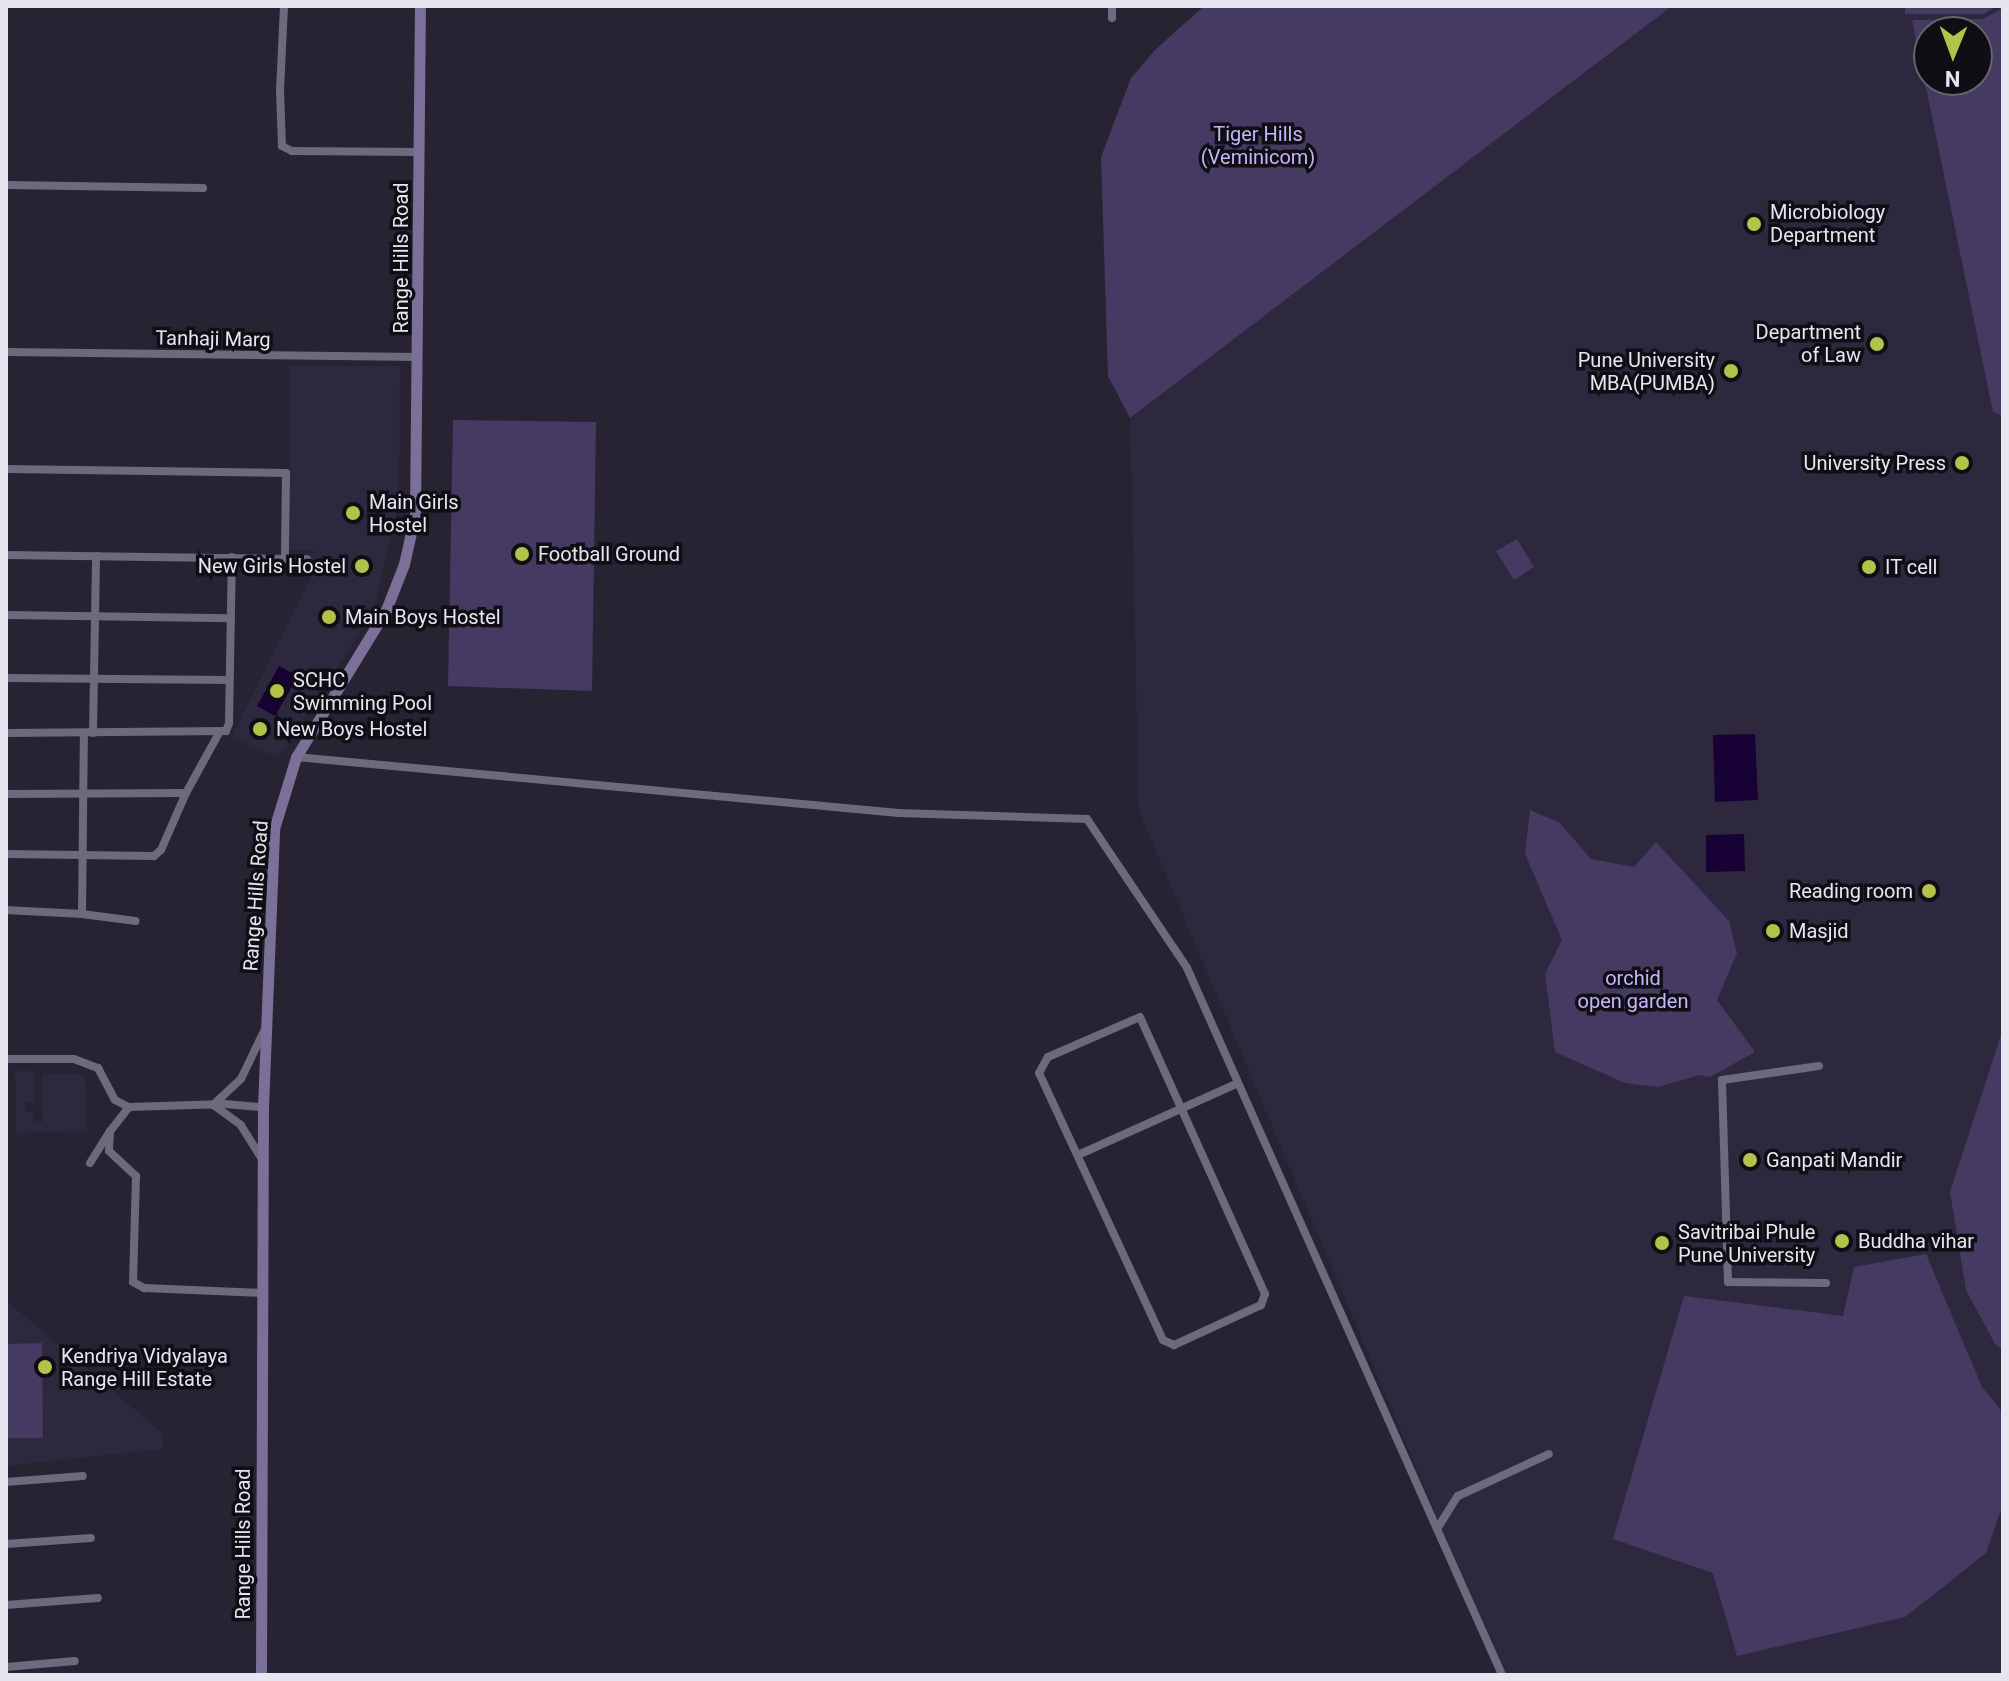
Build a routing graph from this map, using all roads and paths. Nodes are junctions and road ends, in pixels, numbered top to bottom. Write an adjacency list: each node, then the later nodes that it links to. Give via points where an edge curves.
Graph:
1 (284, 6): 5 (street, via 284,148)
2 (420, 6): 5 (street, Range Hills Road)
3 (1112, 6): 4 (street)
4 (1112, 18)
5 (419, 152): 9 (street, Range Hills Road)
6 (6, 185): 7 (street)
7 (203, 188)
8 (6, 352): 9 (street, Tanhaji Marg)
9 (419, 357): 25 (street, Range Hills Road, via 415,515 404,564 386,610)
10 (6, 469): 14 (street, via 286,473)
11 (6, 555): 12 (street)
12 (96, 556): 13 (street); 17 (street)
13 (232, 557): 14 (street); 18 (street)
14 (285, 558): 15 (street)
15 (307, 559)
16 (6, 615): 17 (street)
17 (95, 616): 18 (street); 20 (street)
18 (231, 618): 21 (street)
19 (6, 678): 20 (street)
20 (94, 679): 21 (street); 23 (street)
21 (229, 680): 24 (street, via 229,723)
22 (6, 733): 23 (street)
23 (89, 733): 24 (street); 28 (street)
24 (219, 733): 26 (street)
25 (296, 757): 34 (street, Range Hills Road, via 274,829); 37 (street, via 898,813 1087,819 1187,968)
26 (186, 793): 28 (street); 30 (street, via 154,856)
27 (6, 794): 28 (street)
28 (83, 794): 30 (street)
29 (6, 854): 30 (street)
30 (82, 856): 32 (street)
31 (6, 910): 32 (street)
32 (82, 914): 33 (street)
33 (136, 921)
34 (266, 1027): 38 (street, via 247,1070); 40 (street, Range Hills Road)
35 (6, 1059): 39 (street, via 74,1059 98,1068 115,1100)
36 (1819, 1066): 46 (street, via 1722,1080 1728,1282)
37 (1238, 1083): 41 (street); 51 (street)
38 (213, 1105): 39 (street); 40 (street); 44 (street, via 241,1125)
39 (129, 1107): 42 (street)
40 (263, 1107): 44 (street, Range Hills Road)
41 (1182, 1108): 43 (street); 43 (street, via 1140,1017 1048,1057 1039,1073); 43 (street, via 1265,1294 1261,1305 1178,1344 1163,1340)
42 (110, 1131): 45 (street); 47 (street, via 109,1151 136,1176 131,1253 135,1285)
43 (1078, 1155)
44 (263, 1160): 47 (street, Range Hills Road)
45 (90, 1163)
46 (1826, 1283)
47 (262, 1293): 58 (street, Range Hills Road)
48 (1549, 1454): 51 (street, via 1458,1496)
49 (83, 1476): 50 (street)
50 (6, 1482)
51 (1437, 1529): 59 (street)
52 (91, 1538): 53 (street)
53 (6, 1544)
54 (98, 1598): 55 (street)
55 (6, 1605)
56 (75, 1661): 57 (street)
57 (6, 1667)
58 (261, 1675)
59 (1502, 1675)

